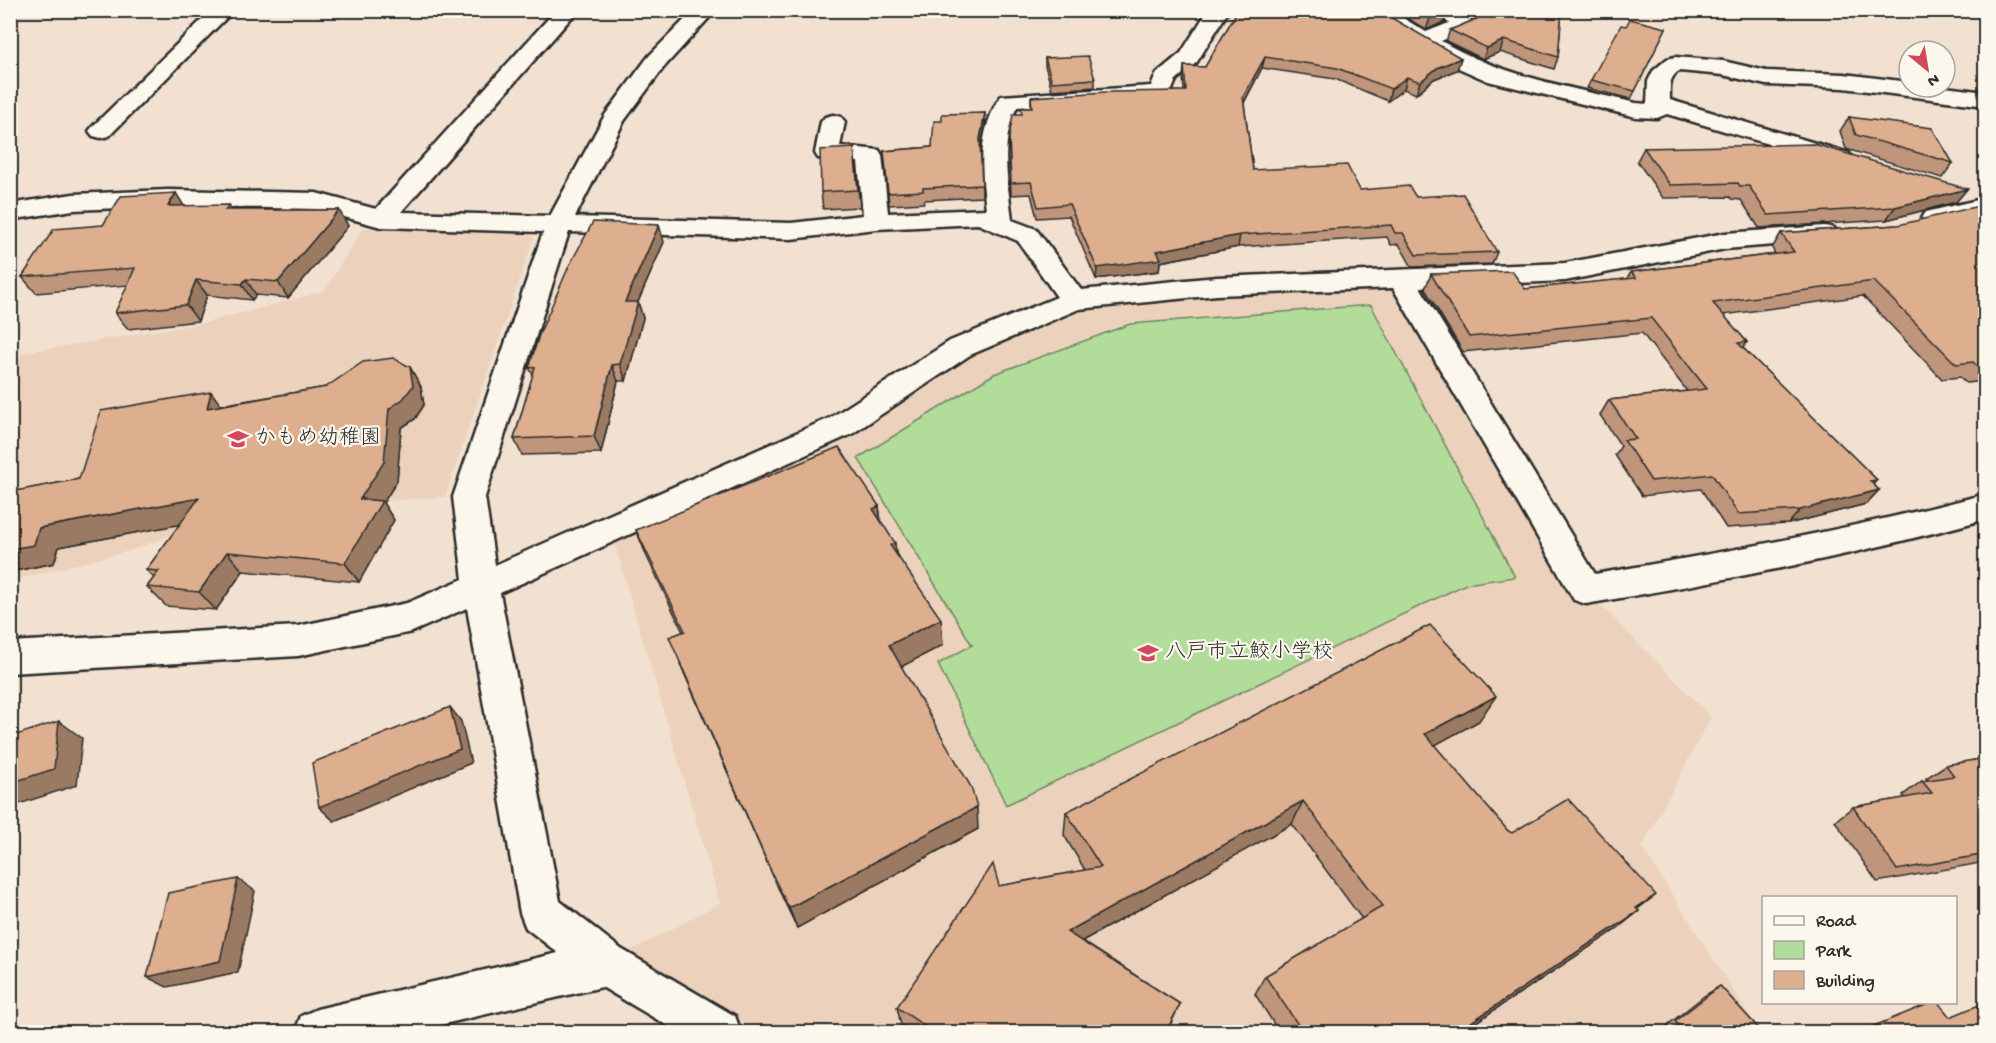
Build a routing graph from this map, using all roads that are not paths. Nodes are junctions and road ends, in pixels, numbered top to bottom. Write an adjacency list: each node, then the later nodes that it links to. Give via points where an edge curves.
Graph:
1 (224, 10): 11 (street)
2 (568, 10): 17 (street)
3 (706, 10): 20 (street, via 656,62 613,120)
4 (1219, 10): 19 (street, via 1190,57 1165,78 1161,92 1009,101 1001,112 993,150)
5 (1374, 10): 7 (street)
6 (1442, 10): 7 (street, via 1465,24)
7 (1424, 40): 9 (street, via 1496,76 1636,110 1657,111)
8 (1986, 99): 9 (street, via 1844,81 1766,78 1723,68 1675,64 1664,71 1659,81)
9 (1658, 104): 12 (street)
10 (833, 122): 18 (street, via 827,153 870,155)
11 (101, 131)
12 (1862, 164)
13 (1952, 191): 14 (street)
14 (1986, 201)
15 (1986, 206): 21 (street)
16 (10, 212): 17 (street, via 73,202 191,198 316,201)
17 (381, 219): 20 (street)
18 (876, 221): 19 (street, via 981,216); 20 (street, via 791,231)
19 (1000, 224): 24 (street, via 1027,235)
20 (558, 225): 26 (street, via 469,497)
21 (1908, 225)
22 (1851, 232): 23 (street, via 1725,241 1565,272)
23 (1402, 279): 24 (street, via 1217,286); 25 (street, via 1586,590 1779,556)
24 (1074, 300): 26 (street, via 960,348 841,426)
25 (1986, 506)
26 (481, 586): 27 (street, via 412,616 298,641); 28 (street, via 541,913)
27 (10, 658)
28 (606, 964): 29 (street); 30 (street)
29 (317, 1032)
30 (719, 1032)

